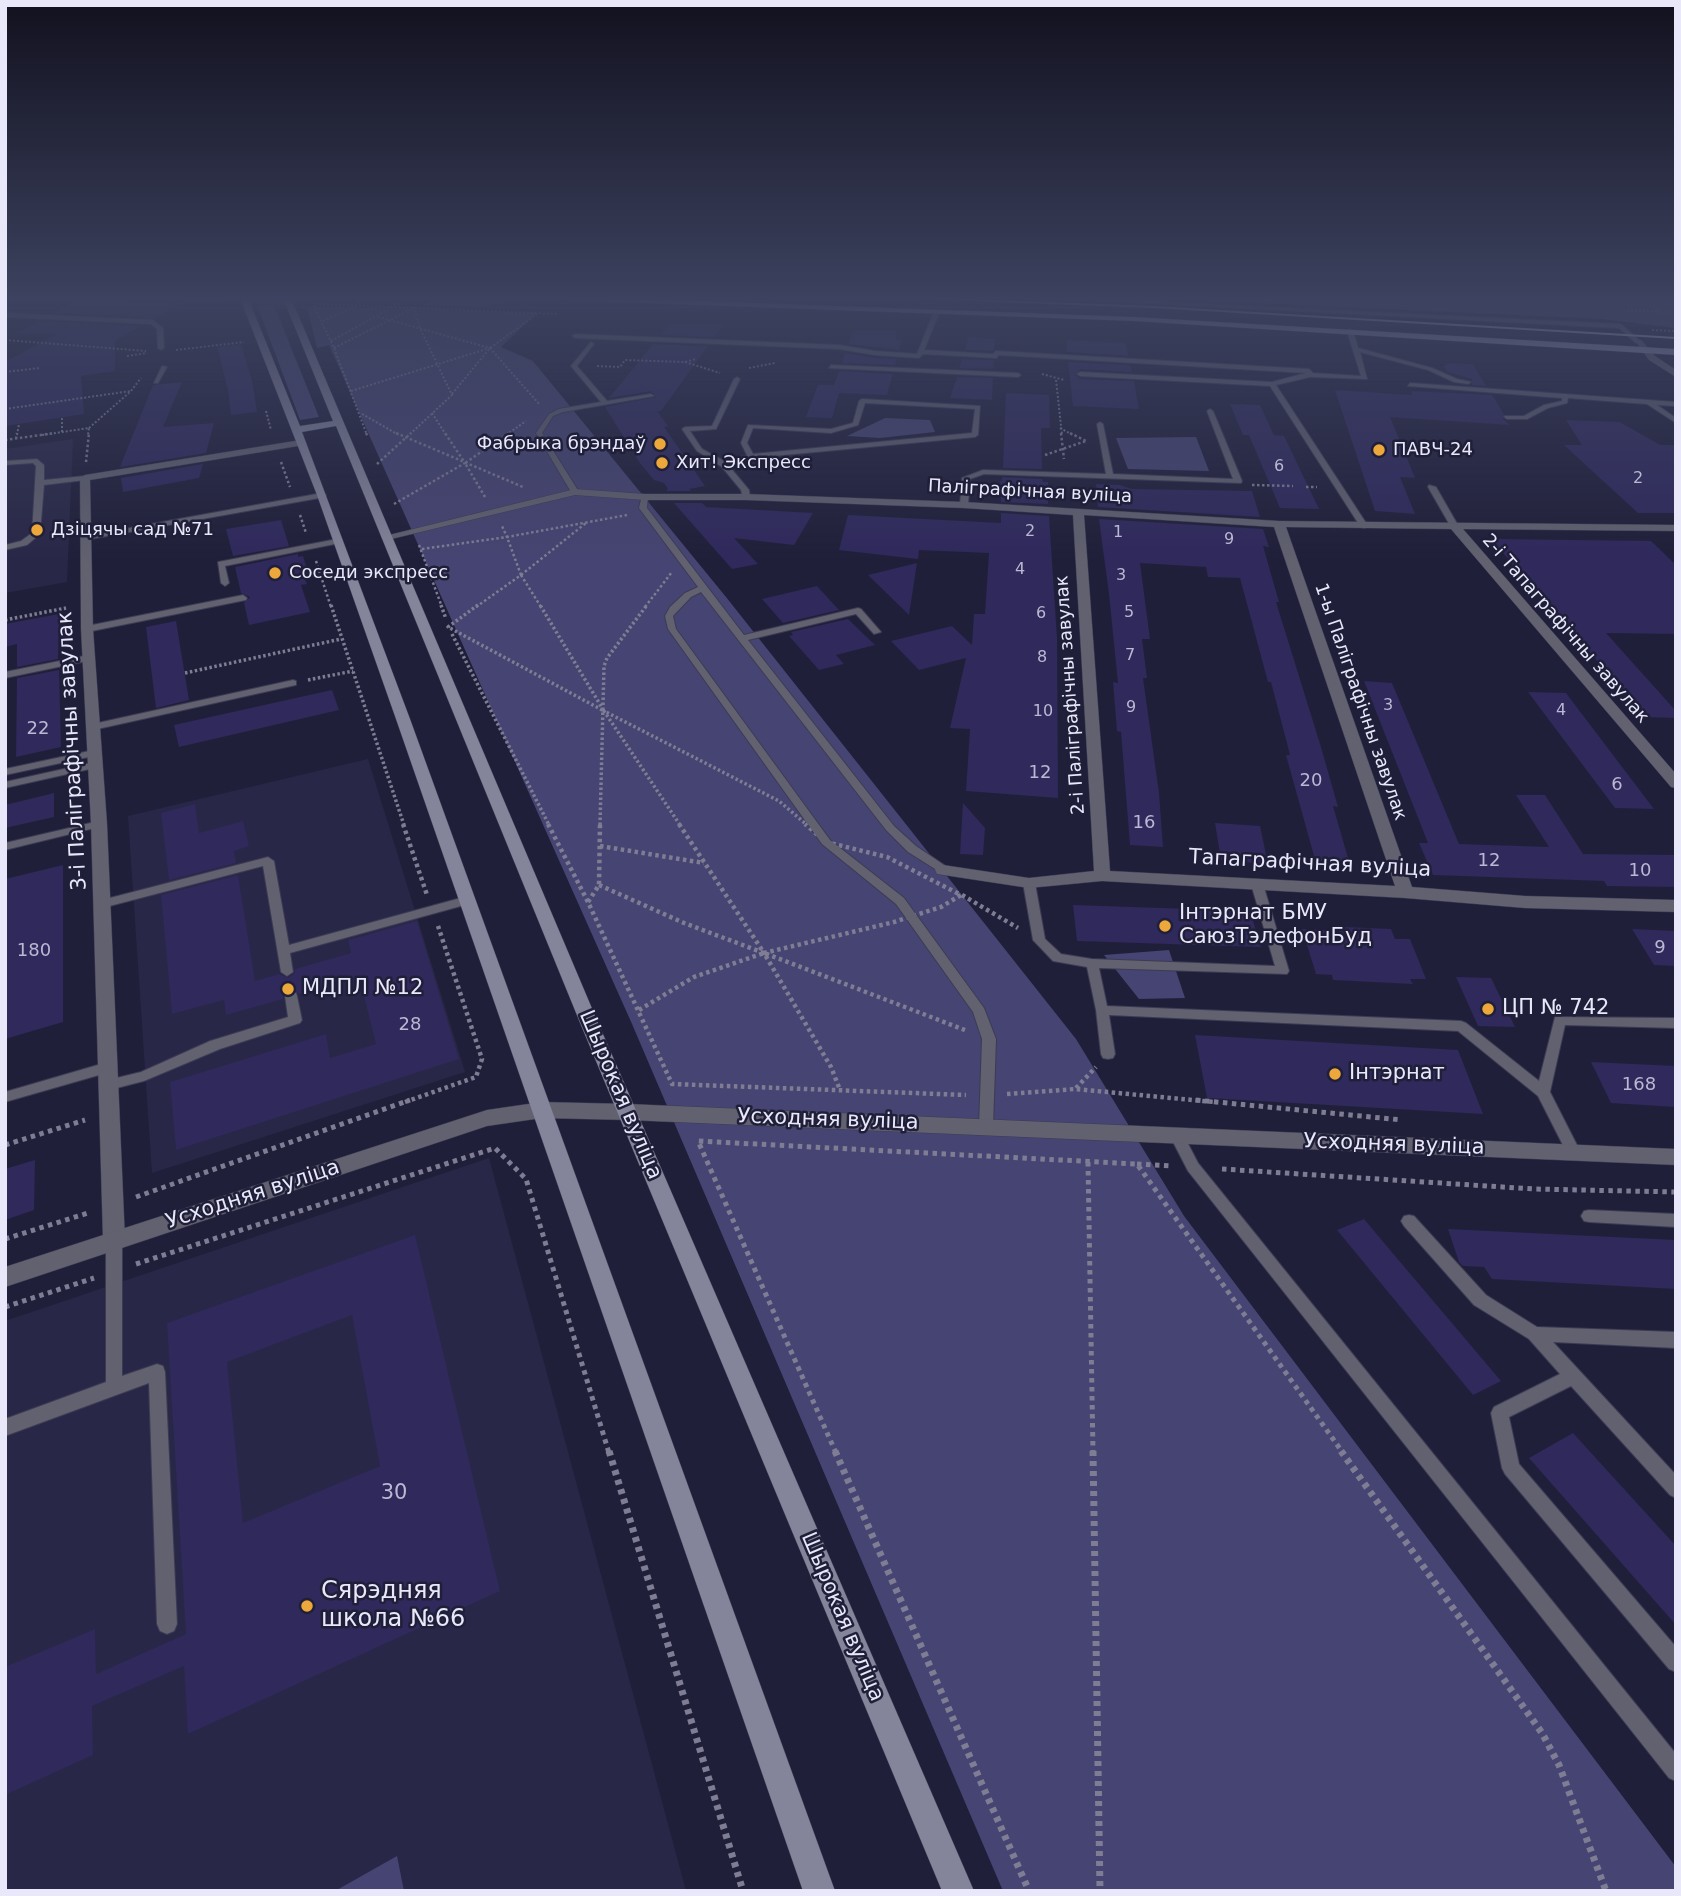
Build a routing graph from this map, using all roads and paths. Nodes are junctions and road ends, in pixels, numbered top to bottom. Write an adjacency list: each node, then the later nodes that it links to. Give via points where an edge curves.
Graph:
1 (134, 386): 14 (path)
2 (279, 386): 38 (main road)
3 (325, 386): 32 (main road, Шырокая вуліца)
4 (349, 386): 15 (path)
5 (365, 386): 15 (path)
6 (448, 386): 16 (path)
7 (459, 386): 16 (path)
8 (524, 386): 24 (path)
9 (591, 386): 20 (lane)
10 (733, 386): 53 (lane, via 714,428 685,429 699,450)
11 (1057, 386): 36 (path)
12 (1274, 386): 75 (lane)
13 (1431, 386): 18 (lane)
14 (131, 391): 23 (path); 35 (path)
15 (351, 391): 27 (path)
16 (452, 395): 26 (path)
17 (651, 396): 20 (lane)
18 (1564, 396): 19 (lane); 29 (lane, via 1565,402 1525,418)
19 (1648, 402): 21 (lane); 31 (lane)
20 (605, 403): 62 (lane, via 561,410 551,415 539,433)
21 (1676, 404)
22 (265, 407): 45 (path)
23 (5, 409)
24 (544, 409)
25 (1210, 411): 58 (lane)
26 (432, 413): 40 (path); 51 (path)
27 (361, 414): 40 (path); 42 (path)
28 (532, 416): 51 (path)
29 (1507, 417)
30 (62, 418): 37 (path)
31 (1676, 421)
32 (340, 423): 38 (main road); 80 (main road, Шырокая вуліца)
33 (19, 424): 41 (path)
34 (1100, 424): 39 (lane)
35 (89, 428): 37 (path); 57 (path)
36 (1060, 428): 44 (path); 46 (path)
37 (62, 432): 41 (path)
38 (298, 436): 45 (street); 64 (main road)
39 (1102, 436): 44 (path); 56 (lane)
40 (405, 438): 51 (path); 52 (path)
41 (16, 439): 43 (path)
42 (369, 439)
43 (5, 440)
44 (1087, 441): 46 (path)
45 (275, 447): 57 (street); 67 (path)
46 (1063, 449): 49 (path); 55 (path)
47 (373, 452): 52 (path)
48 (751, 456): 48 (lane, via 744,443 750,426 831,431 856,424 862,401 978,407 975,435); 53 (lane)
49 (1037, 457)
50 (5, 463): 59 (lane, via 34,461 40,465)
51 (465, 463): 66 (path); 69 (path); 72 (path)
52 (377, 465): 54 (path)
53 (725, 465): 65 (lane)
54 (381, 474)
55 (1065, 476): 56 (lane); 70 (lane, via 983,472 966,478)
56 (1110, 477): 58 (lane)
57 (85, 478): 59 (lane); 82 (street, 3-і Паліграфічны завулак)
58 (1238, 481): 60 (path)
59 (40, 483): 86 (lane, via 36,534)
60 (1293, 486)
61 (1432, 487): 76 (lane)
62 (575, 492): 66 (street, Паліграфічная вуліца); 68 (street, Паліграфічная вуліца)
63 (390, 494): 69 (path)
64 (322, 495): 67 (lane); 83 (main road)
65 (746, 497): 68 (street, Паліграфічная вуліца); 70 (street, Паліграфічная вуліца)
66 (549, 498): 72 (street, Паліграфічная вуліца)
67 (295, 500): 82 (lane); 85 (path)
68 (644, 503): 73 (path, via 631,514); 88 (lane)
69 (394, 504): 79 (path)
70 (964, 505): 71 (street, Паліграфічная вуліца)
71 (1078, 512): 74 (street, Паліграфічная вуліца); 117 (street, 2-і Паліграфічны завулак)
72 (494, 513): 79 (street, Паліграфічная вуліца); 81 (path)
73 (586, 523): 81 (path); 89 (path)
74 (1279, 524): 75 (street, Паліграфічная вуліца); 122 (street, 1-ы Паліграфічны завулак)
75 (1364, 526): 76 (street, Паліграфічная вуліца)
76 (1455, 527): 77 (street, Паліграфічная вуліца); 109 (street, 2-і Тапаграфічны завулак)
77 (1659, 528): 78 (street, Паліграфічная вуліца); 84 (street)
78 (1676, 528)
79 (412, 532): 80 (street, Паліграфічная вуліца); 87 (path)
80 (387, 537): 150 (main road, Шырокая вуліца)
81 (508, 537): 87 (path); 89 (path)
82 (85, 538): 96 (street, 3-і Паліграфічны завулак)
83 (337, 541): 85 (lane); 124 (main road)
84 (1676, 542)
85 (311, 547): 90 (lane, via 221,564); 99 (path)
86 (5, 548)
87 (422, 550): 95 (path)
88 (680, 559): 91 (lane); 105 (path, via 607,658)
89 (521, 575): 95 (path); 105 (path)
90 (225, 583)
91 (704, 588): 98 (lane); 112 (lane, via 673,608 669,616 672,629)
92 (243, 598): 96 (lane)
93 (73, 607): 94 (path)
94 (5, 620)
95 (448, 626): 105 (path); 125 (path)
96 (88, 629): 100 (street, 3-і Паліграфічны завулак)
97 (877, 632): 98 (lane, via 858,611)
98 (743, 638): 116 (lane, via 890,828)
99 (341, 639): 101 (path); 102 (path)
100 (89, 658): 103 (lane); 106 (street, 3-і Паліграфічны завулак)
101 (353, 671): 104 (path); 128 (path)
102 (185, 673)
103 (5, 675)
104 (293, 683): 106 (lane)
105 (604, 711): 112 (path, via 779,801); 113 (path); 115 (path)
106 (93, 727): 107 (street, 3-і Паліграфічны завулак)
107 (94, 759): 108 (lane); 110 (lane); 111 (street, 3-і Паліграфічны завулак)
108 (5, 772)
109 (1676, 784)
110 (5, 785)
111 (99, 824): 114 (lane); 126 (street, 3-і Паліграфічны завулак)
112 (826, 842): 123 (path, via 887,857); 129 (lane)
113 (600, 846): 115 (path); 121 (path)
114 (5, 847)
115 (705, 864): 132 (path)
116 (943, 870): 118 (street, Тапаграфічная вуліца)
117 (1102, 876): 119 (street, Тапаграфічная вуліца); 120 (street, Тапаграфічная вуліца)
118 (996, 878): 119 (street, Тапаграфічная вуліца); 123 (path)
119 (1029, 883): 130 (lane)
120 (1257, 884): 122 (street, Тапаграфічная вуліца); 133 (lane, via 1283,971)
121 (599, 885): 125 (path); 132 (path)
122 (1405, 892): 127 (street, Тапаграфічная вуліца, via 1525,902)
123 (961, 895): 129 (path); 130 (path)
124 (468, 900): 128 (lane); 148 (main road)
125 (588, 902): 136 (path)
126 (102, 904): 131 (lane, via 268,861); 141 (street, 3-і Паліграфічны завулак)
127 (1676, 906)
128 (432, 910): 131 (lane); 161 (path, via 482,1059 476,1077)
129 (913, 916): 132 (path); 139 (lane, via 979,1011)
130 (1039, 940): 133 (lane, via 1057,958)
131 (284, 951): 134 (lane)
132 (764, 953): 136 (path, via 694,976); 139 (path); 144 (path)
133 (1092, 963): 137 (lane)
134 (286, 972)
135 (291, 996): 142 (lane, via 295,1020)
136 (639, 1010): 144 (path, via 672,1084)
137 (1102, 1010): 140 (lane); 145 (lane, via 1461,1027)
138 (1676, 1023): 145 (lane, via 1560,1020)
139 (989, 1039): 146 (lane)
140 (1108, 1054): 143 (path)
141 (108, 1067): 142 (street, 3-і Паліграфічны завулак); 147 (lane)
142 (109, 1085): 149 (street, 3-і Паліграфічны завулак)
143 (1076, 1089): 146 (path); 151 (path)
144 (840, 1090): 146 (path)
145 (1543, 1092): 155 (lane)
146 (987, 1096): 152 (lane)
147 (5, 1097)
148 (542, 1110): 150 (street, Усходняя вуліца); 166 (street, Усходняя вуліца, via 487,1118); 180 (main road)
149 (110, 1112): 154 (path); 161 (street, 3-і Паліграфічны завулак)
150 (628, 1112): 152 (street, Усходняя вуліца); 181 (main road, Шырокая вуліца)
151 (1409, 1121)
152 (985, 1127): 153 (street, Усходняя вуліца)
153 (1177, 1136): 155 (street, Усходняя вуліца); 159 (lane)
154 (5, 1144)
155 (1574, 1153): 156 (street, Усходняя вуліца)
156 (1676, 1157)
157 (1087, 1162): 158 (path); 182 (path, via 698,1141); 183 (path)
158 (1137, 1164): 159 (path); 184 (path, via 1542,1733 1559,1765)
159 (1193, 1167): 160 (path, via 1534,1189); 178 (lane)
160 (1676, 1192)
161 (113, 1205): 165 (path); 166 (street, 3-і Паліграфічны завулак)
162 (1589, 1216): 164 (lane)
163 (1409, 1221): 170 (lane, via 1480,1300)
164 (1676, 1221)
165 (5, 1239)
166 (114, 1240): 167 (lane); 168 (street, Усходняя вуліца)
167 (114, 1271): 169 (path); 173 (lane); 179 (path, via 495,1148 526,1179)
168 (5, 1277)
169 (5, 1307)
170 (1535, 1334): 171 (lane); 172 (lane)
171 (1676, 1340)
172 (1573, 1376): 175 (lane); 177 (lane, via 1500,1413 1511,1468)
173 (114, 1387): 174 (lane); 176 (lane, via 157,1372)
174 (5, 1428)
175 (1676, 1489)
176 (167, 1624)
177 (1676, 1662)
178 (1676, 1771)
179 (743, 1891)
180 (819, 1891)
181 (958, 1891)
182 (1029, 1891)
183 (1100, 1891)
184 (1606, 1891)

